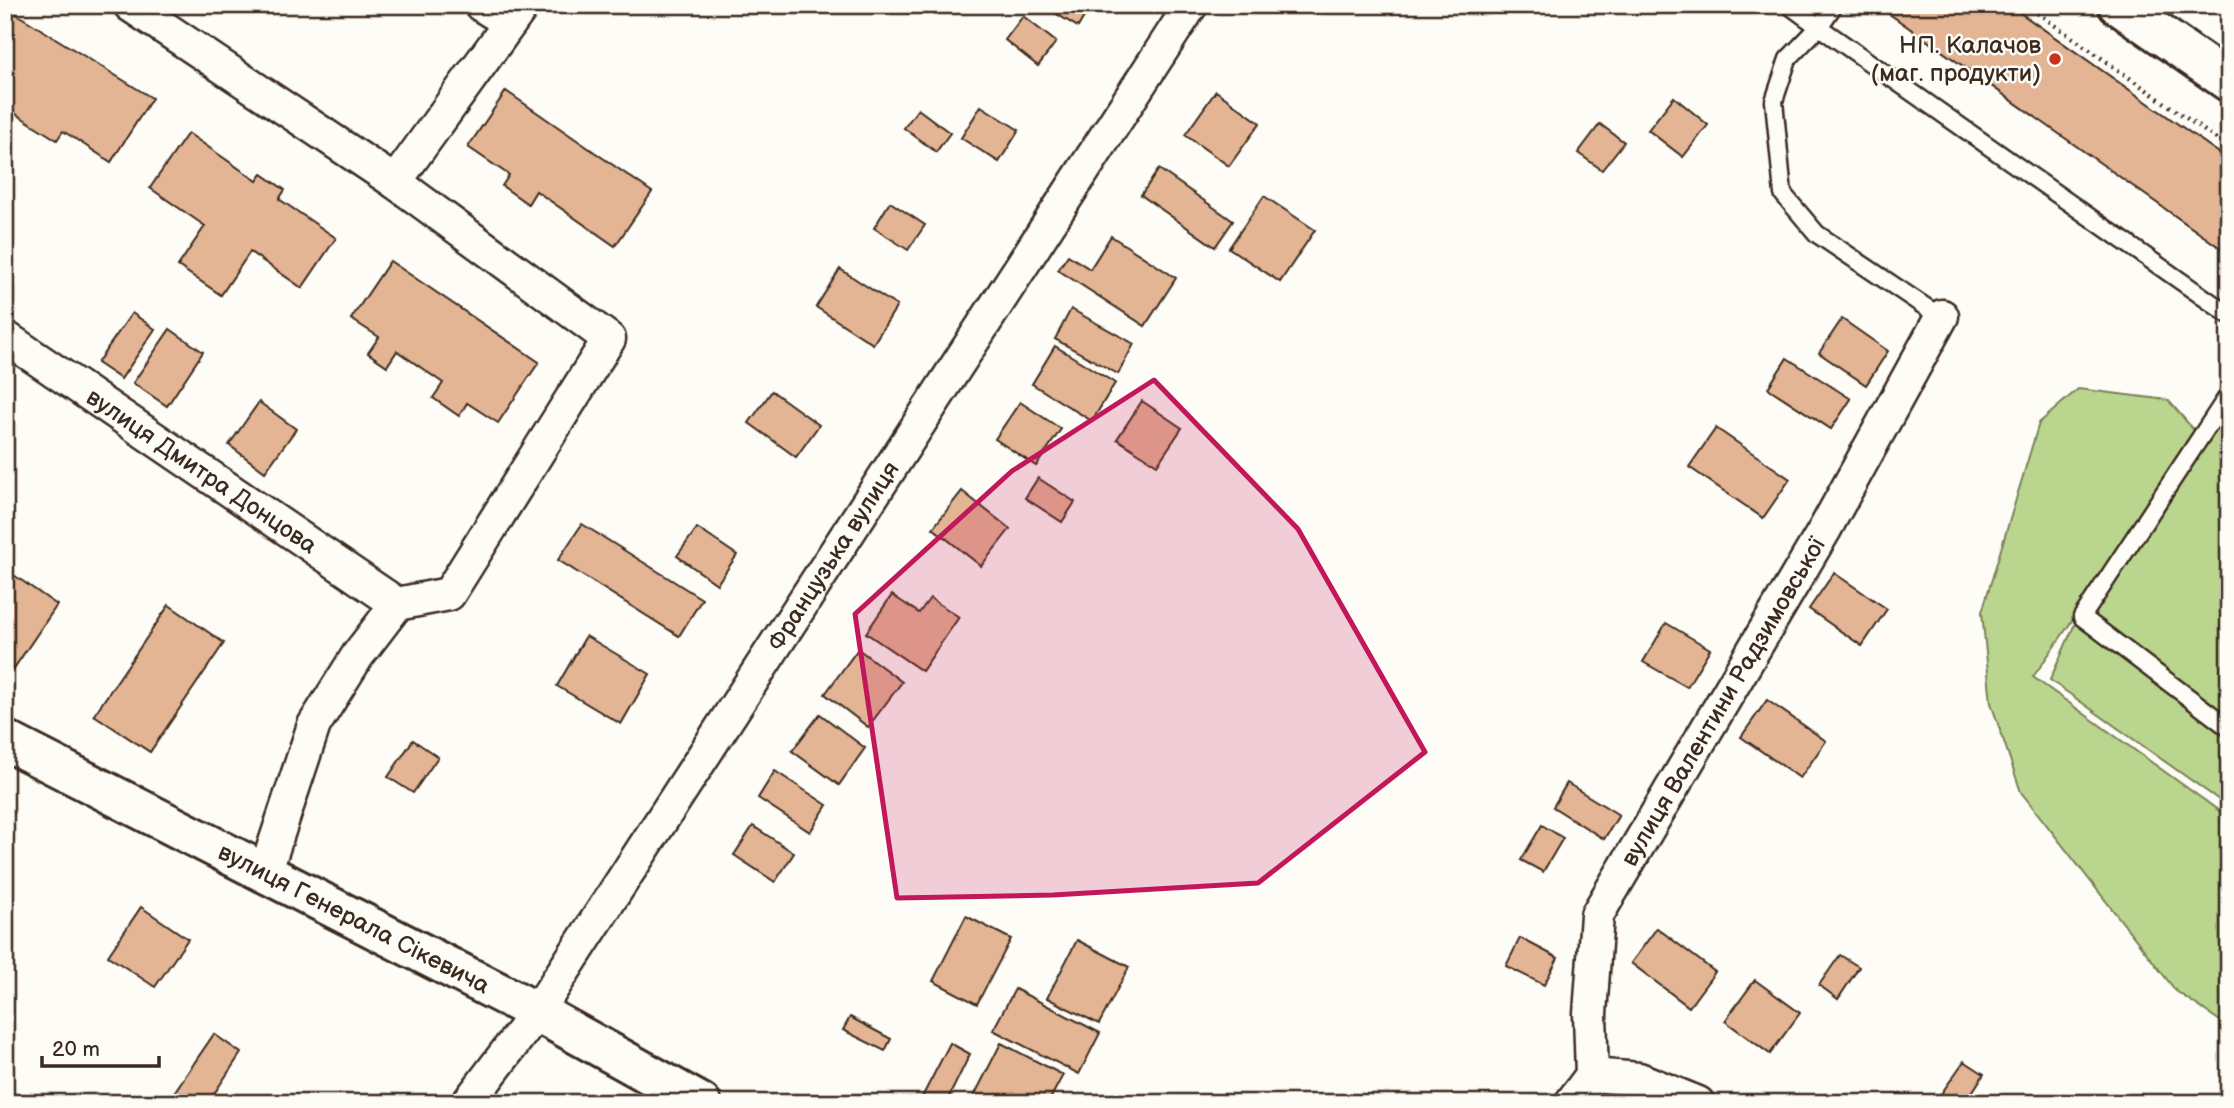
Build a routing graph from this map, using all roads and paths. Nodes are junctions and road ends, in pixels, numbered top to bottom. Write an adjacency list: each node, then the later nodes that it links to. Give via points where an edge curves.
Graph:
1 (130, 5): 12 (street)
2 (481, 5): 8 (street)
3 (1191, 5): 21 (street, Французька вулиця)
4 (1789, 5): 9 (lane)
5 (1834, 5): 9 (lane)
6 (2026, 5): 11 (path)
7 (2118, 5): 10 (street)
8 (516, 14): 12 (street)
9 (1819, 27): 13 (lane); 14 (lane, via 1788,59 1774,101 1783,194 1817,234)
10 (2229, 82)
11 (2229, 148)
12 (395, 182): 17 (street, via 608,339 449,594)
13 (2229, 315)
14 (1942, 316): 22 (street, вулиця Валентини Радзимовської, via 1825,529 1597,915 1590,1014)
15 (5, 337): 17 (street, вулиця Дмитра Донцова)
16 (2229, 394): 18 (lane, via 2082,617)
17 (397, 604): 20 (street, via 314,724)
18 (2229, 729)
19 (5, 740): 20 (street, вулиця Генерала Сікевича)
20 (265, 873): 21 (street, вулиця Генерала Сікевича)
21 (537, 1012): 23 (street, Французька вулиця); 24 (street, вулиця Генерала Сікевича)
22 (1592, 1075): 25 (street); 26 (street, via 1639,1079)
23 (468, 1103)
24 (701, 1103)
25 (1571, 1103)
26 (1698, 1103)

